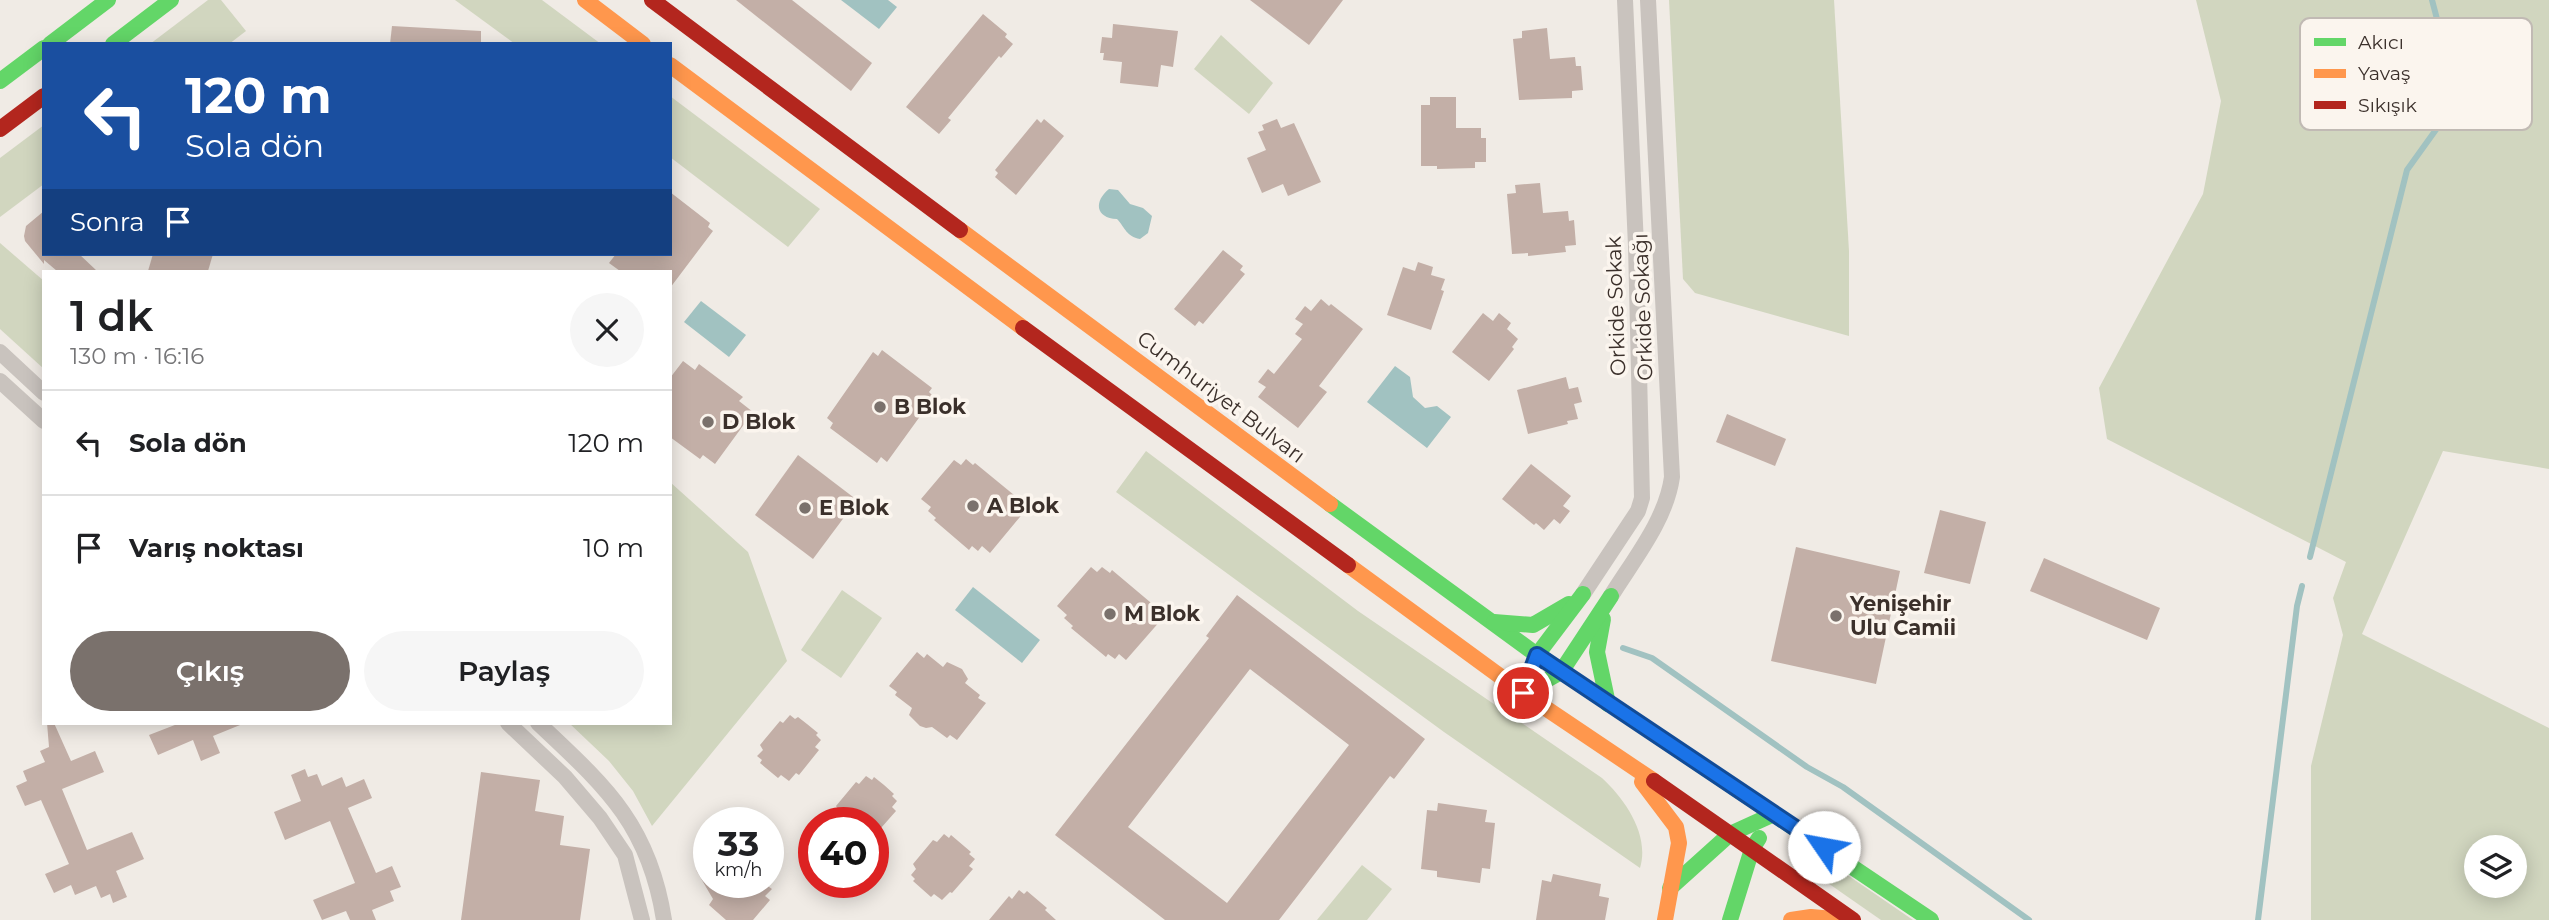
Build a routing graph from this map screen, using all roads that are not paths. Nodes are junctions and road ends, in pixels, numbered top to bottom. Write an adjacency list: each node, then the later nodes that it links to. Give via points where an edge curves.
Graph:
1 (108, 0): 7 (street)
2 (171, 0): 8 (street)
3 (585, 0): 9 (street)
4 (652, 0): 21 (street, Cumhuriyet Bulvarı)
5 (1625, 0): 19 (street, Orkide Sokak, via 1643,486 1638,511)
6 (1648, 0): 20 (street, Orkide Sokağı, via 1672,477 1664,506)
7 (53, 42)
8 (116, 42)
9 (640, 42)
10 (42, 50): 12 (street)
11 (672, 67): 24 (street)
12 (0, 81)
13 (42, 98): 14 (street)
14 (0, 129)
15 (0, 352): 17 (street)
16 (0, 381): 18 (street)
17 (42, 391)
18 (42, 419)
19 (1583, 594): 21 (street, via 1533,625); 22 (street)
20 (1611, 596): 23 (street); 25 (street, via 1595,654)
21 (1492, 622): 22 (street, Cumhuriyet Bulvarı)
22 (1537, 655): 23 (street, Cumhuriyet Bulvarı); 24 (street)
23 (1562, 672): 24 (street); 25 (street, Cumhuriyet Bulvarı)
24 (1523, 693): 28 (street)
25 (1608, 704): 29 (street, Cumhuriyet Bulvarı)
26 (510, 725): 33 (street, via 600,818 625,855)
27 (540, 725): 34 (street, via 608,790 639,836 650,860)
28 (1625, 761): 30 (street); 32 (street, via 1676,827 1679,843)
29 (1774, 814): 30 (street); 31 (street); 40 (street, Cumhuriyet Bulvarı)
30 (1730, 834): 31 (street); 32 (street)
31 (1752, 849): 36 (street); 39 (street)
32 (1670, 888): 35 (street)
33 (642, 920)
34 (664, 920)
35 (1665, 920)
36 (1730, 920)
37 (1791, 920): 38 (street)
38 (1845, 920)
39 (1853, 920)
40 (1931, 920)

